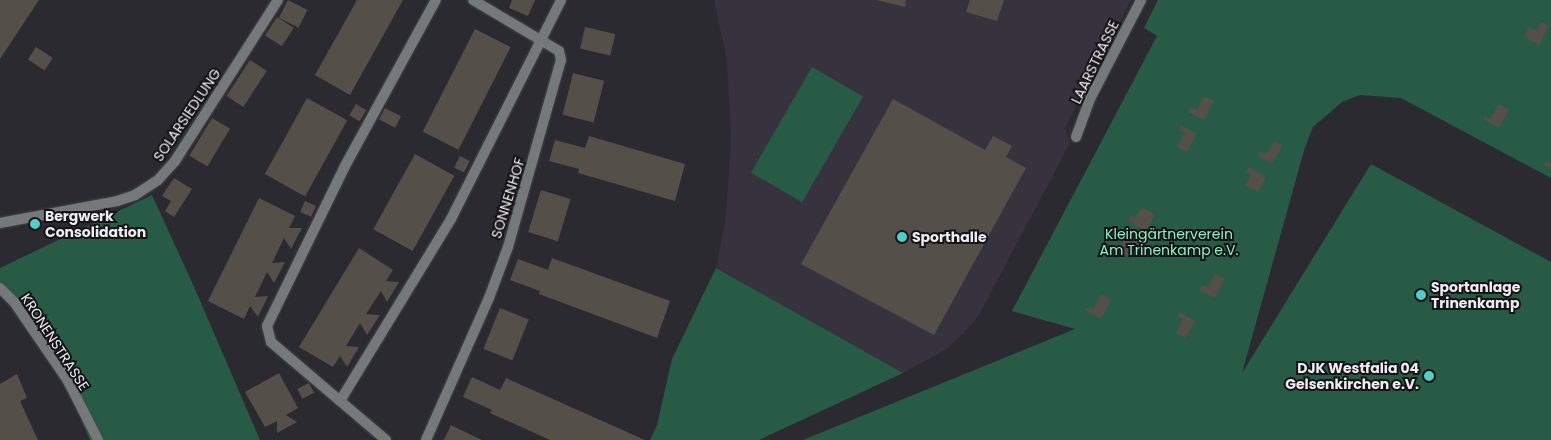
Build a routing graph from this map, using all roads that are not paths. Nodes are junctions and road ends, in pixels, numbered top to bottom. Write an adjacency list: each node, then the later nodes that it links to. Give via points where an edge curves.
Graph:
1 (278, 0): 8 (street, SOLARSIEDLUNG, via 175,161 158,180 117,201)
2 (436, 0): 10 (street, via 345,166 267,326 271,342)
3 (473, 0): 6 (street, SONNENHOF)
4 (561, 0): 6 (street)
5 (1141, 0): 7 (street, LAARSTRASSE, via 1090,99)
6 (542, 40): 10 (street, via 451,219); 13 (street, SONNENHOF, via 559,50 561,60 529,180 489,298)
7 (1076, 137)
8 (0, 223)
9 (0, 288): 11 (street, KRONENSTRASSE, via 14,302 68,381)
10 (340, 401): 12 (street)
11 (98, 440)
12 (386, 440)
13 (426, 440)

